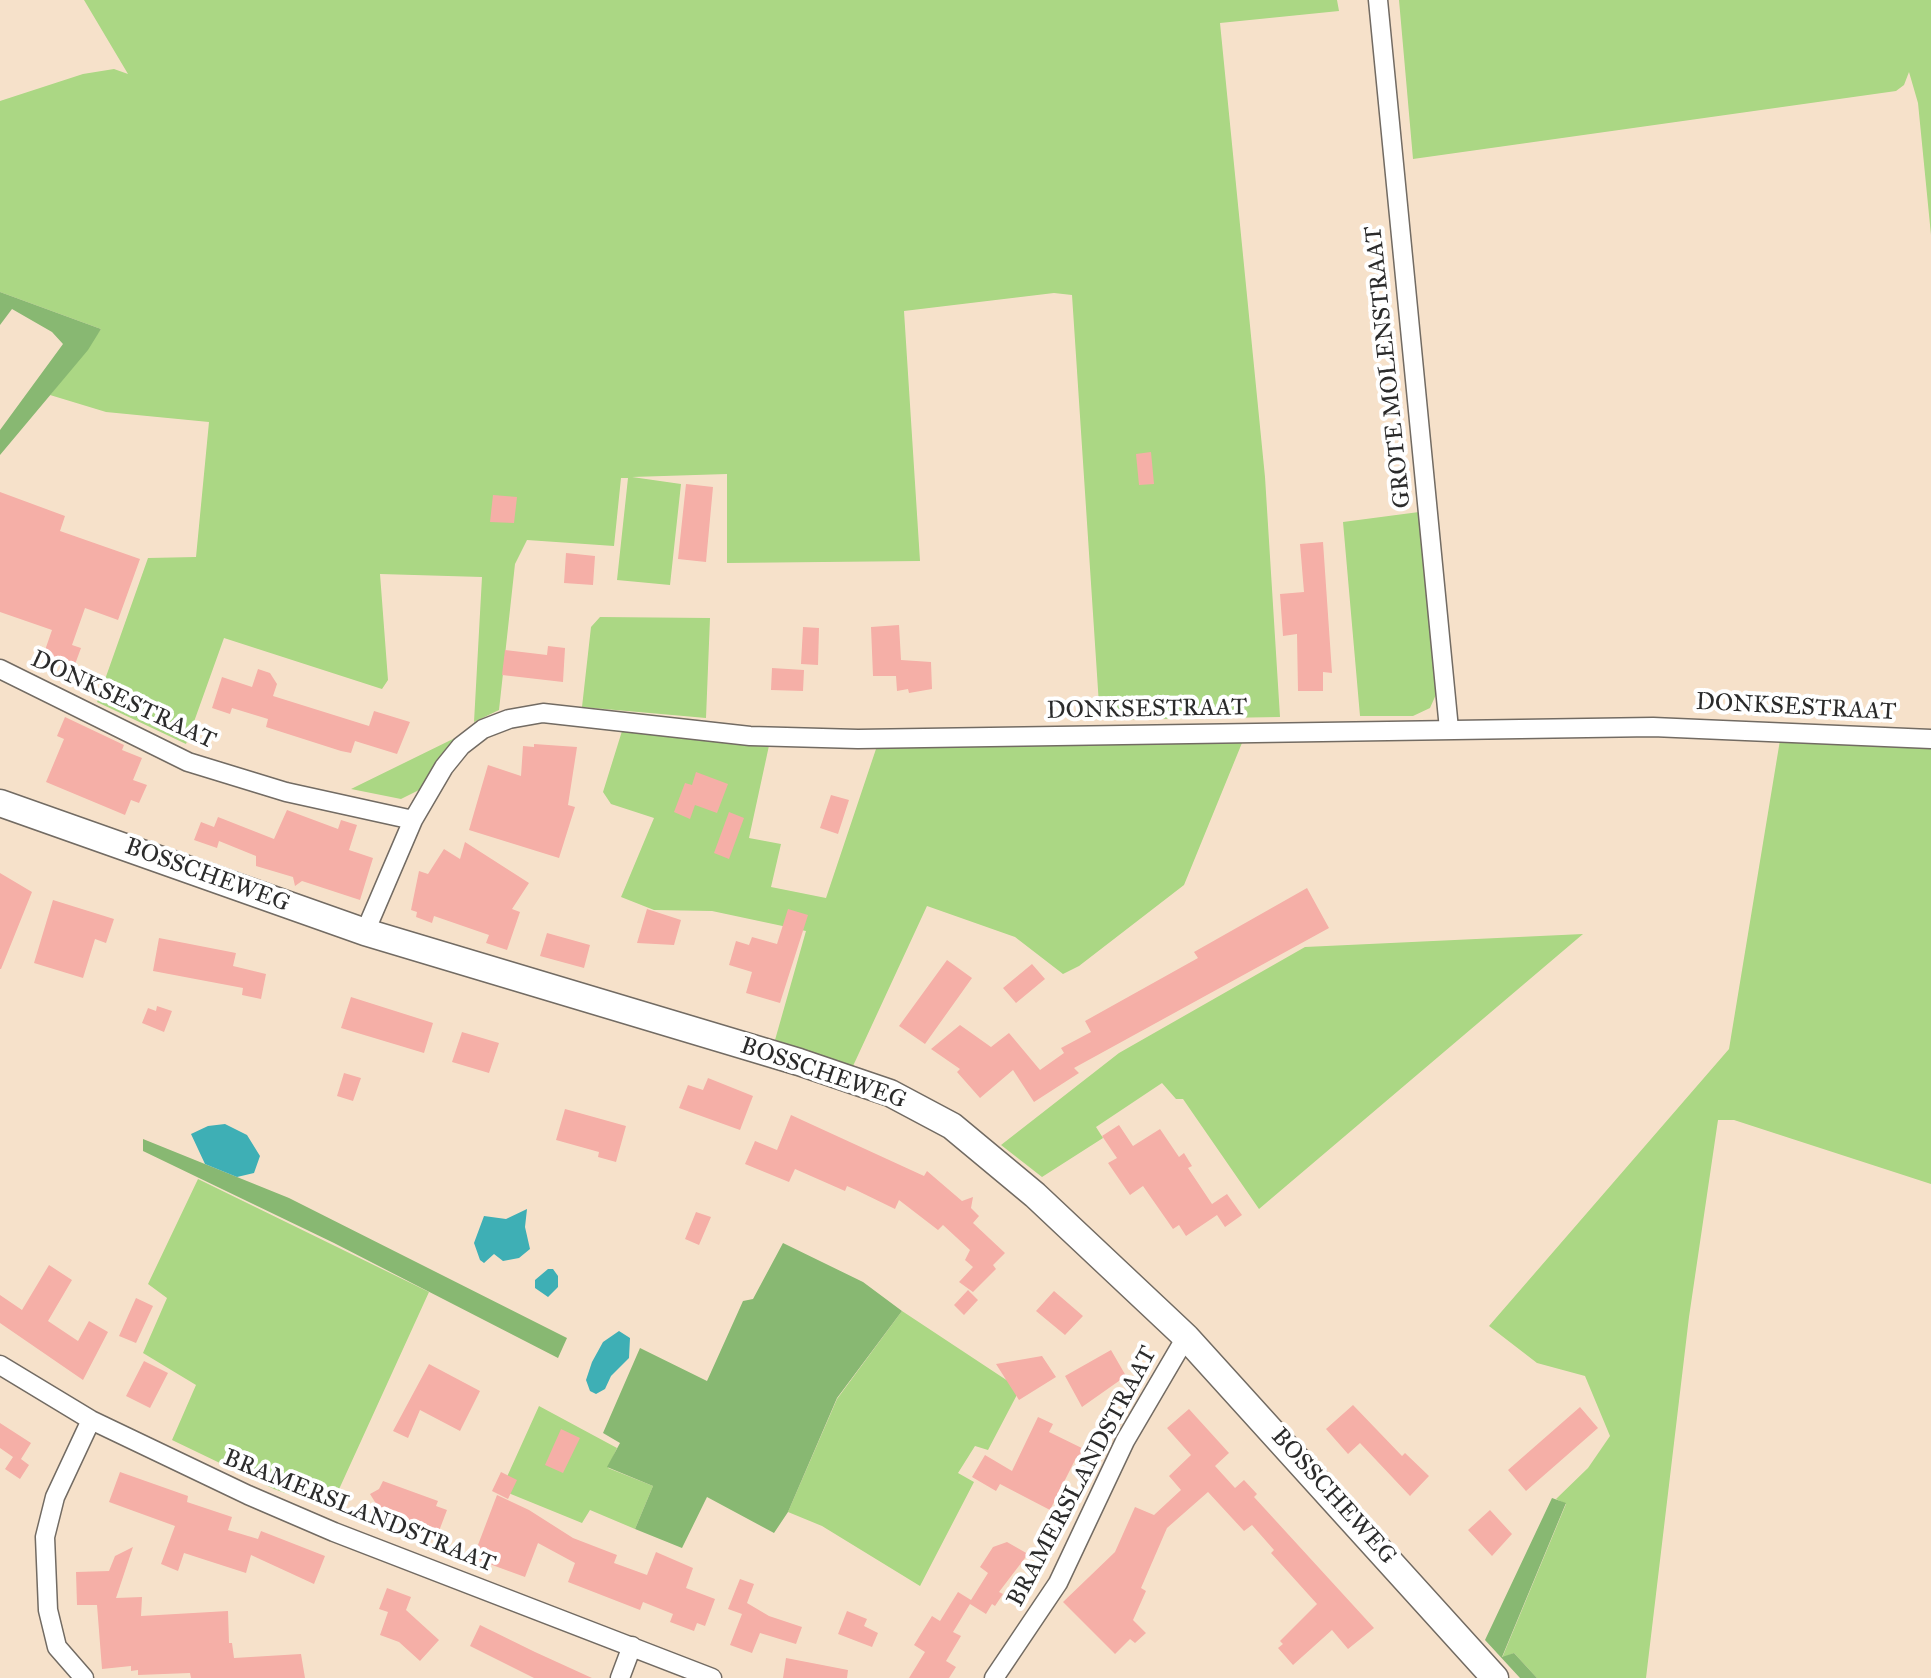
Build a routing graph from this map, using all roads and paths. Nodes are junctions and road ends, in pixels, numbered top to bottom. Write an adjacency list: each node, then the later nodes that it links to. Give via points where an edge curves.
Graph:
1 (1378, 0): 3 (street, GROTE MOLENSTRAAT)
2 (0, 669): 6 (street, DONKSESTRAAT, via 188,762 286,792)
3 (1449, 729): 4 (street, DONKSESTRAAT, via 1684,727); 6 (street, DONKSESTRAAT, via 858,739 750,736 543,713 496,724 461,746)
4 (1931, 739)
5 (0, 803): 7 (street, BOSSCHEWEG)
6 (413, 820): 7 (street, DONKSESTRAAT)
7 (365, 932): 8 (street, BOSSCHEWEG, via 890,1093 952,1126 1035,1195)
8 (1186, 1337): 15 (street, BRAMERSLANDSTRAAT, via 1125,1441 1058,1583); 16 (street, BOSSCHEWEG)
9 (0, 1365): 10 (street, BRAMERSLANDSTRAAT)
10 (91, 1420): 11 (street, BRAMERSLANDSTRAAT, via 334,1532); 12 (street, via 55,1497 45,1537 48,1610 57,1647)
11 (632, 1646): 13 (street); 14 (street, BRAMERSLANDSTRAAT)
12 (84, 1678)
13 (620, 1678)
14 (712, 1678)
15 (994, 1678)
16 (1495, 1678)

